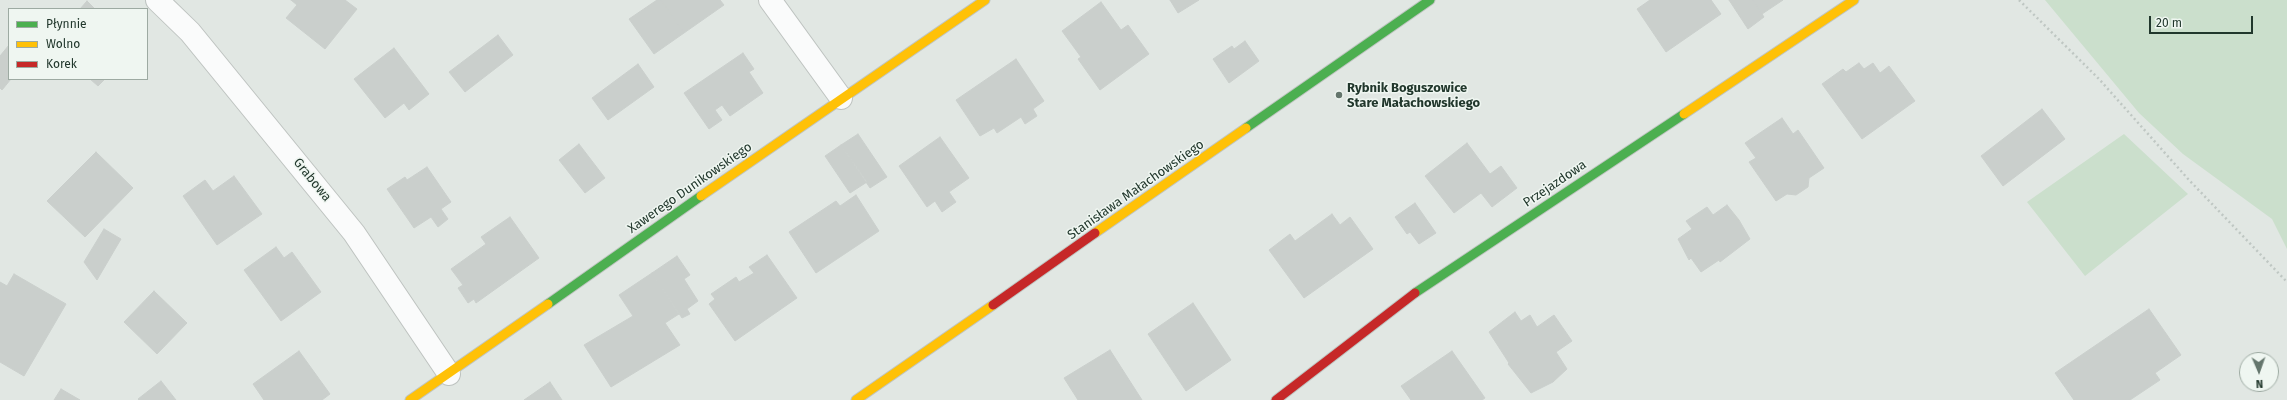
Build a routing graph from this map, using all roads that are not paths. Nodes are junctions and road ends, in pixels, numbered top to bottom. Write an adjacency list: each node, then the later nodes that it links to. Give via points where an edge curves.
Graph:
1 (157, 0): 7 (street, Grabowa, via 190,32 354,233)
2 (770, 0): 6 (street)
3 (985, 0): 6 (street, Xawerego Dunikowskiego)
4 (1430, 0): 9 (street, Stanisława Małachowskiego)
5 (1854, 0): 10 (street, Przejazdowa, via 1396,306)
6 (841, 98): 7 (street, Xawerego Dunikowskiego)
7 (449, 374): 8 (street, Xawerego Dunikowskiego)
8 (410, 400)
9 (856, 400)
10 (1276, 400)

